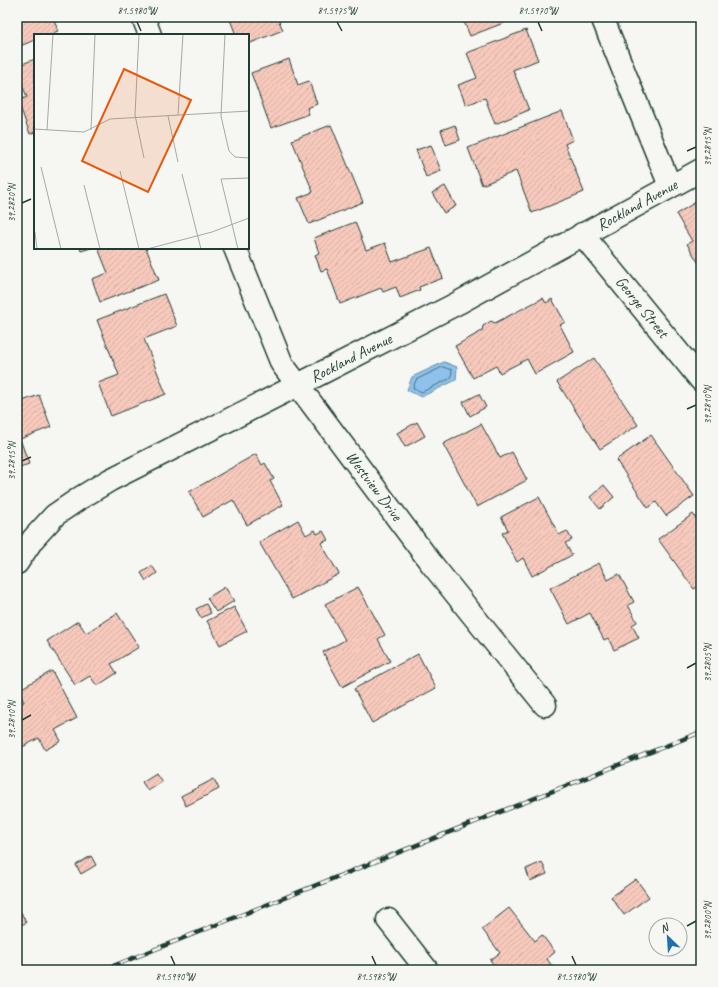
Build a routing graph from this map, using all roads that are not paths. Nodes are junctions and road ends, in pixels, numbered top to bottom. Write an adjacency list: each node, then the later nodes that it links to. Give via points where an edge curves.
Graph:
1 (143, 17): 3 (street)
2 (602, 17): 5 (street)
3 (150, 34)
4 (701, 170): 5 (street, Rockland Avenue)
5 (670, 186): 6 (street, Rockland Avenue)
6 (582, 234): 8 (street, George Street); 9 (street, Rockland Avenue, via 458,303)
7 (235, 249): 9 (street, Westview Drive, via 282,364)
8 (701, 380)
9 (298, 386): 10 (street, Rockland Avenue, via 110,480 80,498 55,515 33,539); 11 (street, Westview Drive, via 431,564)
10 (17, 563)
11 (545, 706)
12 (388, 920): 13 (street)
13 (427, 970)

